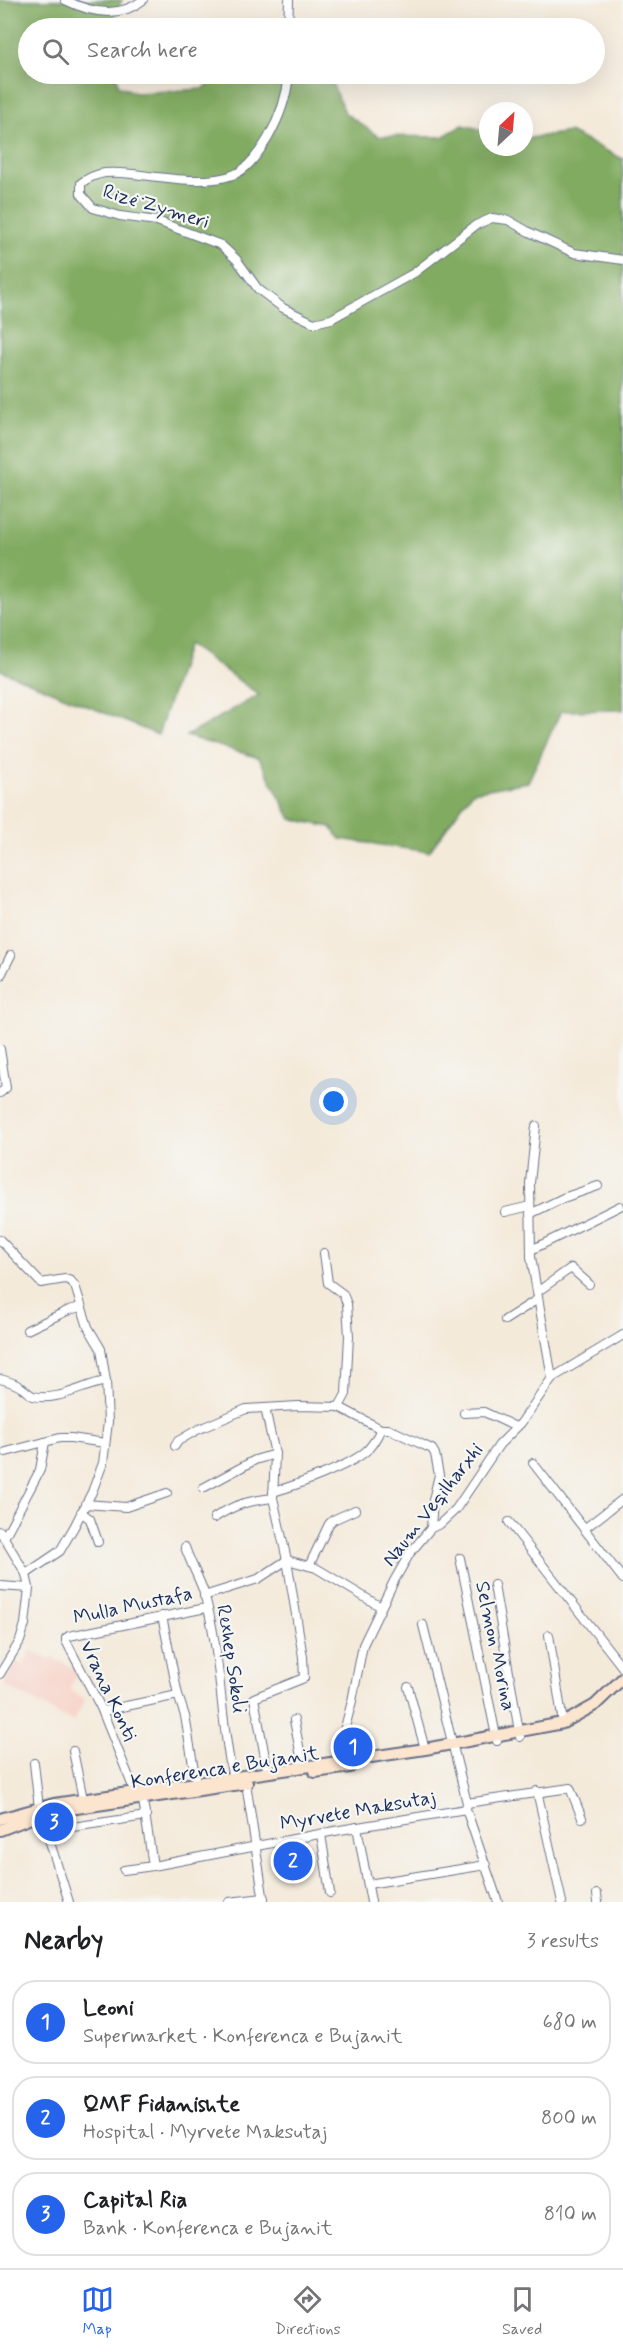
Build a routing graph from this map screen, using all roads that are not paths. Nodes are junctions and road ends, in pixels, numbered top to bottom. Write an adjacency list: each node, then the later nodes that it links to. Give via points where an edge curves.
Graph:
1 (65, 0): 2 (street, via 105,13 123,11)
2 (143, 0)
3 (289, 0): 4 (street)
4 (288, 18)
5 (288, 84): 6 (street, Rizë Zymeri, via 281,115 264,145 242,170 226,177 196,180 111,172 93,174 81,183 81,194 93,208 157,221 221,245 258,289 283,308 314,323 331,319 414,273 476,225 492,218 508,220 574,253)
6 (623, 260)
7 (12, 955): 8 (street)
8 (0, 977)
9 (0, 1049): 10 (street, via 6,1088)
10 (0, 1093)
11 (536, 1126): 14 (street)
12 (598, 1186): 14 (street)
13 (620, 1206): 17 (street)
14 (530, 1210): 15 (street); 17 (street)
15 (505, 1212)
16 (0, 1240): 21 (street, via 41,1283 70,1281)
17 (531, 1250): 20 (street)
18 (324, 1253): 28 (street, via 328,1283 344,1294 347,1304 346,1394)
19 (589, 1284): 20 (street, via 571,1268)
20 (537, 1296): 22 (street); 25 (street)
21 (81, 1307): 23 (street); 27 (street, via 101,1349)
22 (505, 1320)
23 (27, 1330)
24 (623, 1335): 25 (street)
25 (552, 1378): 31 (street, Naum Veqilharxhi)
26 (0, 1379): 27 (street, via 42,1396)
27 (106, 1381): 34 (street)
28 (339, 1407): 29 (street); 32 (street)
29 (265, 1408): 35 (street, via 231,1415 178,1440); 37 (street)
30 (464, 1413): 31 (street, via 484,1412)
31 (516, 1427): 47 (street, Naum Veqilharxhi, via 456,1509)
32 (381, 1429): 41 (street, via 367,1452); 47 (street, via 389,1429 435,1454 439,1475)
33 (45, 1442): 34 (street, via 71,1438); 36 (street); 49 (street, via 40,1470)
34 (105, 1443): 43 (street, via 102,1463)
35 (175, 1446)
36 (6, 1452)
37 (275, 1454): 39 (street, via 255,1460); 41 (street)
38 (533, 1463): 48 (street)
39 (203, 1488)
40 (166, 1493): 43 (street, via 126,1507)
41 (273, 1495): 45 (street, via 231,1507); 53 (street)
42 (623, 1499): 48 (street)
43 (83, 1508): 50 (street); 55 (street, via 60,1551)
44 (355, 1510): 54 (street, via 329,1524)
45 (214, 1518)
46 (509, 1522): 69 (street)
47 (431, 1528): 61 (street, Naum Veqilharxhi, via 410,1553)
48 (584, 1529): 56 (street)
49 (2, 1534): 55 (street)
50 (98, 1542)
51 (185, 1547): 60 (street, Rexhep Sokoli)
52 (460, 1558): 79 (street, Selmon Morina)
53 (287, 1560): 54 (street); 60 (street, via 258,1579); 86 (street, via 304,1677 254,1698)
54 (309, 1566): 61 (street)
55 (26, 1574): 59 (street)
56 (623, 1579)
57 (494, 1584): 78 (street)
58 (0, 1586): 59 (street)
59 (29, 1588): 68 (street, via 25,1624)
60 (204, 1596): 62 (street, Rexhep Sokoli)
61 (381, 1607): 84 (street, Naum Veqilharxhi, via 363,1645)
62 (206, 1608): 63 (street, Mulla Mustafa); 87 (street, Rexhep Sokoli)
63 (162, 1616): 66 (street, Mulla Mustafa); 74 (street)
64 (423, 1625): 80 (street)
65 (549, 1635): 77 (street)
66 (66, 1638): 75 (street, Vrana Konti)
67 (0, 1655): 68 (street)
68 (11, 1657): 70 (street)
69 (623, 1668)
70 (0, 1674)
71 (623, 1678): 77 (main road, Konferenca e Bujanit, via 595,1706)
72 (408, 1687): 81 (street)
73 (623, 1689): 78 (main road, Konferenca e Bujanit, via 588,1718 565,1728)
74 (178, 1695): 75 (street); 89 (street)
75 (103, 1711): 91 (street, Vrana Konti)
76 (294, 1720): 85 (street)
77 (563, 1722): 78 (main road, Konferenca e Bujanit)
78 (520, 1734): 79 (main road, Konferenca e Bujanit)
79 (497, 1738): 80 (main road, Konferenca e Bujanit)
80 (454, 1747): 81 (main road, Konferenca e Bujanit); 84 (main road, Konferenca e Bujanit); 93 (street)
81 (426, 1749): 84 (main road, Konferenca e Bujanit)
82 (73, 1751): 92 (street)
83 (34, 1763): 94 (street)
84 (337, 1765): 85 (main road, Konferenca e Bujanit); 88 (main road, Konferenca e Bujanit)
85 (303, 1767): 86 (main road, Konferenca e Bujanit)
86 (268, 1773): 87 (main road, Konferenca e Bujanit)
87 (233, 1778): 89 (main road, Konferenca e Bujanit)
88 (246, 1783): 89 (main road, Konferenca e Bujanit); 102 (street, Myrvete Maksutaj)
89 (197, 1787): 91 (main road, Konferenca e Bujanit)
90 (537, 1791): 93 (street, Myrvete Maksutaj); 96 (street, Myrvete Maksutaj, via 570,1788); 113 (street)
91 (141, 1796): 92 (main road, Konferenca e Bujanit); 94 (main road, Konferenca e Bujanit); 95 (street)
92 (83, 1799): 94 (main road, Konferenca e Bujanit)
93 (467, 1806): 98 (street, Myrvete Maksutaj); 103 (street)
94 (40, 1811): 97 (main road, Konferenca e Bujanit); 99 (main road, Konferenca e Bujanit); 100 (street)
95 (146, 1816): 100 (street); 104 (street)
96 (582, 1818)
97 (0, 1820)
98 (357, 1827): 101 (street, Myrvete Maksutaj); 106 (street)
99 (0, 1830)
100 (46, 1831): 109 (street)
101 (321, 1834): 102 (street, Myrvete Maksutaj); 107 (street)
102 (255, 1846): 104 (street, Myrvete Maksutaj); 108 (street, Myrvete Maksutaj)
103 (486, 1865): 106 (street); 112 (street)
104 (153, 1866): 105 (street, Myrvete Maksutaj)
105 (124, 1870)
106 (368, 1884): 111 (street)
107 (330, 1893)
108 (264, 1900): 110 (street)
109 (69, 1902)
110 (229, 1902)
111 (371, 1902)
112 (498, 1902)
113 (562, 1902)

